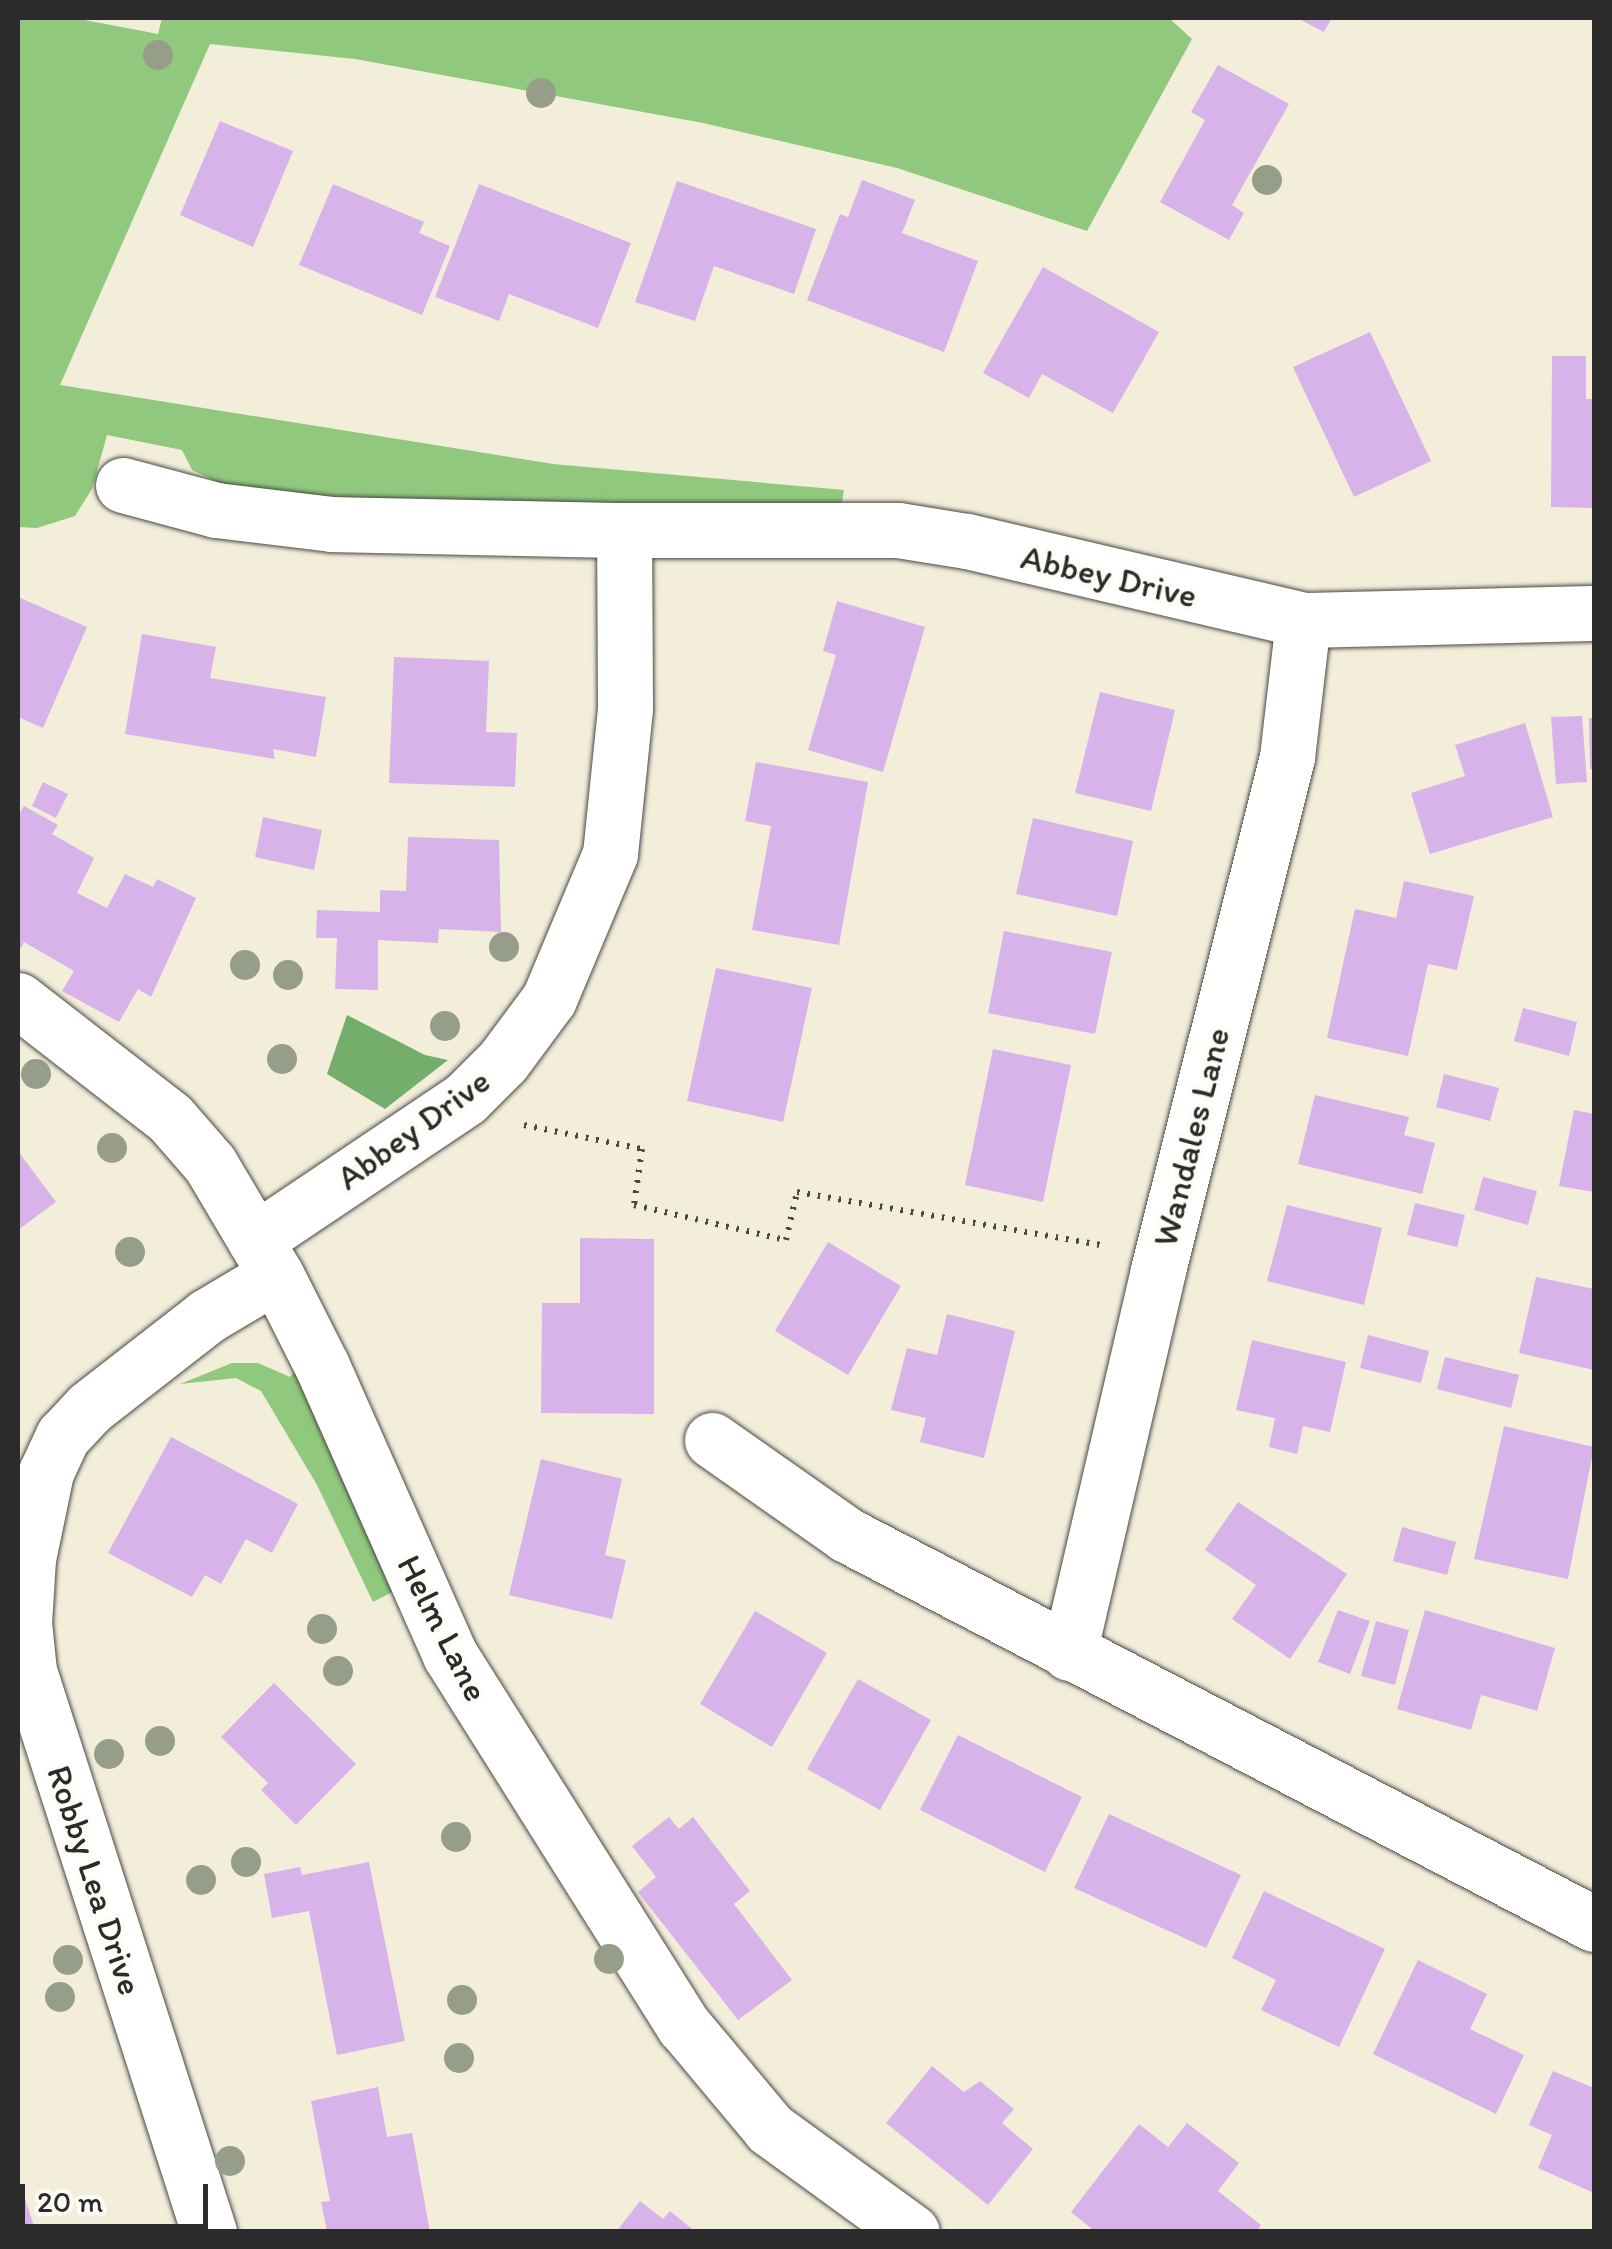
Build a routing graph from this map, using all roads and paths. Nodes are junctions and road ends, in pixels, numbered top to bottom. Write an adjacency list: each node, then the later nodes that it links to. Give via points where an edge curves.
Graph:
1 (123, 485): 2 (street, Abbey Drive, via 216,510 332,524)
2 (624, 530): 4 (street, Abbey Drive, via 898,530); 6 (street, Abbey Drive, via 625,708 610,854 549,999 502,1061)
3 (1594, 613): 4 (street, Abbey Drive)
4 (1303, 620): 7 (street, Wandales Lane, via 1287,758)
5 (18, 1000): 8 (street, Helm Lane, via 190,1137)
6 (450, 1110): 7 (path, via 642,1149 634,1205 786,1240 796,1192); 8 (street, Abbey Drive)
7 (1162, 1255): 11 (street, Wandales Lane)
8 (266, 1257): 10 (street, Robby Lea Drive, via 207,1316 88,1408); 14 (street, Helm Lane, via 322,1366 450,1656 684,2026 770,2128)
9 (712, 1440): 11 (street, via 847,1534)
10 (32, 1474): 13 (street, Robby Lea Drive, via 24,1623 29,1671)
11 (1069, 1653): 12 (street)
12 (1594, 1921)
13 (209, 2232)
14 (912, 2232)

